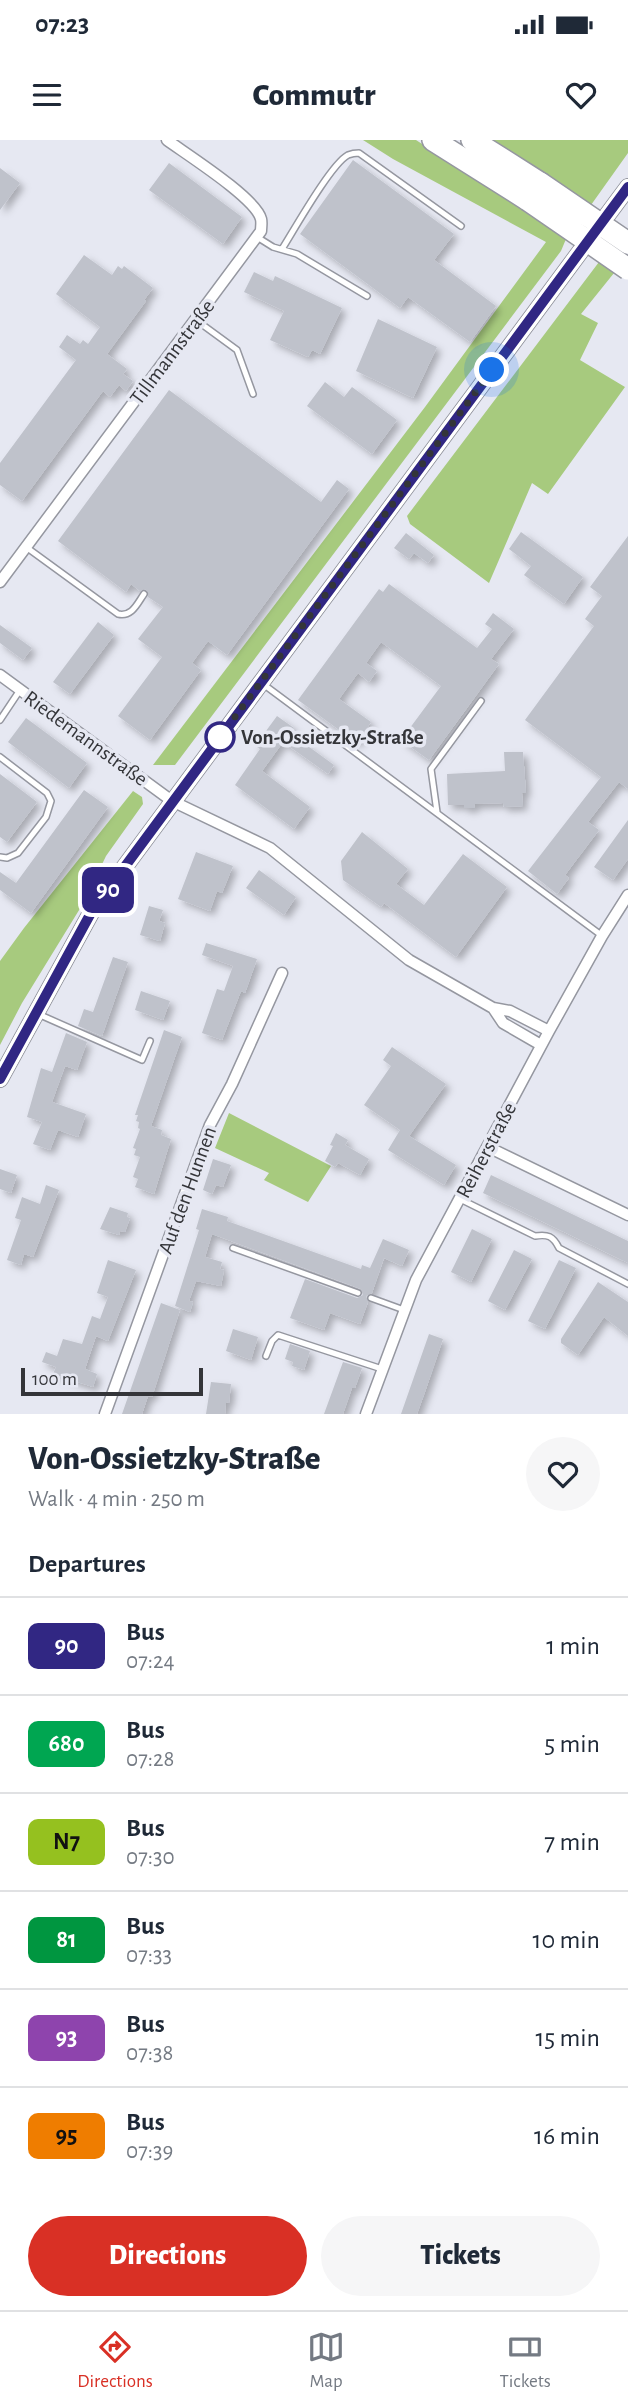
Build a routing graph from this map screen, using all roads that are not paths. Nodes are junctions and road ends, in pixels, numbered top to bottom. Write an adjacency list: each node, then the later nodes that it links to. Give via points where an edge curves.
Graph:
1 (167, 140): 7 (street, via 244,196 261,219)
2 (433, 140): 5 (highway)
3 (472, 140): 5 (highway)
4 (628, 187): 18 (main road)
5 (534, 192): 8 (highway, bridge); 10 (highway, bridge)
6 (461, 226): 9 (lane, via 355,153 346,156 326,180)
7 (257, 237): 9 (lane); 12 (street, Tillmannstraße)
8 (628, 243)
9 (282, 249): 11 (lane)
10 (628, 270)
11 (367, 296)
12 (196, 320): 13 (lane, via 237,350); 14 (street, Tillmannstraße)
13 (253, 394)
14 (26, 547): 15 (street, Tillmannstraße); 16 (lane, via 117,614 128,614)
15 (0, 582)
16 (144, 594)
17 (0, 675): 19 (street, Riedemannstraße)
18 (261, 682): 23 (main road); 24 (lane)
19 (20, 690): 21 (lane); 23 (street, Riedemannstraße)
20 (481, 701): 24 (lane, via 431,769)
21 (0, 720)
22 (0, 757): 25 (lane, via 51,801 46,817 18,853)
23 (172, 802): 29 (street, via 270,848 409,960); 30 (main road, via 92,911)
24 (437, 812): 27 (lane)
25 (0, 856)
26 (628, 895): 27 (street, Reiherstraße)
27 (601, 936): 31 (street, Reiherstraße)
28 (282, 973): 45 (street, Auf den Hunnen, via 210,1125)
29 (493, 1008): 31 (street, via 510,1011); 33 (street, via 503,1023)
30 (35, 1013): 32 (lane, via 142,1060); 34 (main road)
31 (549, 1031): 33 (street, Reiherstraße)
32 (150, 1041)
33 (541, 1045): 35 (street, Reiherstraße)
34 (0, 1079)
35 (488, 1146): 36 (street, Reiherstraße); 37 (street)
36 (460, 1199): 39 (lane, via 535,1236 547,1234 559,1248); 42 (street, Reiherstraße)
37 (628, 1216)
38 (233, 1248): 40 (lane)
39 (628, 1284)
40 (358, 1293)
41 (371, 1298): 42 (lane)
42 (404, 1310): 44 (street, Reiherstraße)
43 (266, 1356): 44 (lane, via 278,1335)
44 (382, 1369): 46 (street, Reiherstraße)
45 (105, 1414)
46 (366, 1414)

